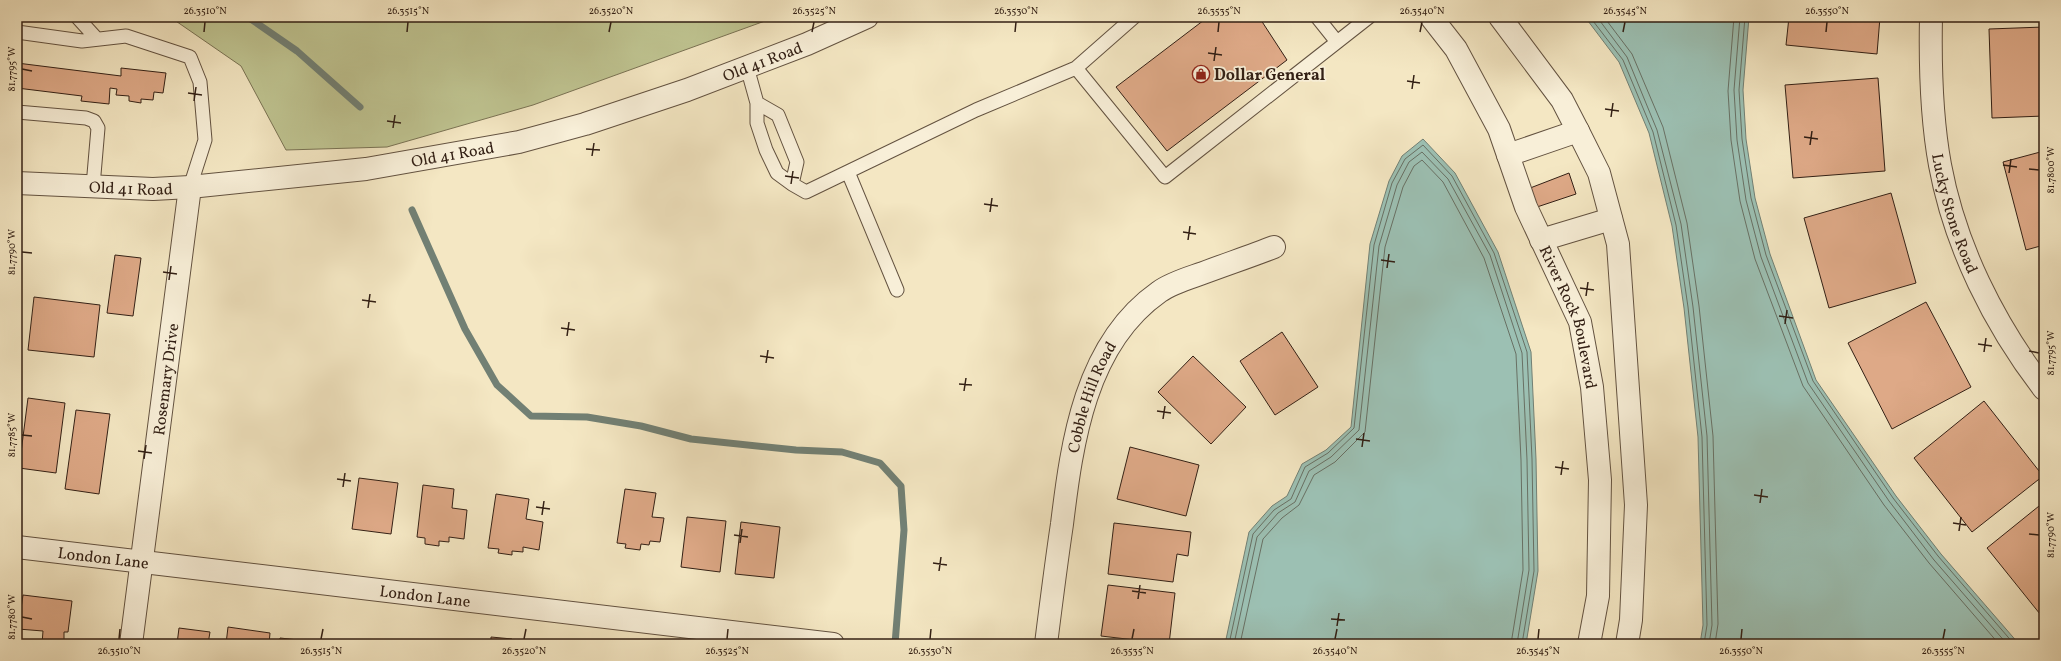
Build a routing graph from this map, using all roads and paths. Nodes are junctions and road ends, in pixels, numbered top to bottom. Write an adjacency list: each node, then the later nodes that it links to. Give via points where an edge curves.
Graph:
1 (77, 17): 10 (lane)
2 (867, 17): 12 (street, Old 41 Road)
3 (1134, 17): 13 (lane)
4 (1317, 17): 11 (lane)
5 (1369, 17): 11 (lane)
6 (1431, 17): 17 (street, River Rock Boulevard, via 1456,49 1499,129)
7 (1500, 17): 16 (street, via 1562,100)
8 (1931, 17): 27 (street, Lucky Stone Road, via 1930,62 1934,125 1940,166 1951,211 1981,288 2026,366)
9 (17, 32): 10 (lane, via 82,41)
10 (97, 39): 22 (lane, via 126,36 190,57 200,82 205,140)
11 (1337, 42): 13 (lane, via 1165,177)
12 (747, 67): 14 (lane); 22 (street, Old 41 Road, via 592,122 519,142 366,169)
13 (1076, 68): 18 (lane, via 976,110)
14 (757, 103): 20 (lane, via 757,123 766,150 777,173); 20 (lane, via 778,115 797,162)
15 (17, 112): 21 (lane, via 86,118 94,121 98,128)
16 (1578, 131): 17 (street); 23 (street, via 1599,173)
17 (1508, 155): 24 (street, River Rock Boulevard, via 1526,207)
18 (848, 172): 20 (lane, via 806,192); 26 (lane)
19 (17, 183): 21 (street, Old 41 Road)
20 (792, 184)
21 (93, 186): 22 (street, Old 41 Road, via 153,189)
22 (190, 187): 29 (street, Rosemary Drive)
23 (1611, 219): 24 (street); 34 (street, via 1618,244 1636,505 1631,620)
24 (1541, 240): 33 (street, River Rock Boulevard, via 1580,322 1592,387 1600,480 1598,596)
25 (1274, 247): 32 (street, Cobble Hill Road, via 1160,291 1137,310 1117,335 1087,392 1077,425)
26 (897, 290)
27 (2044, 389)
28 (17, 547): 29 (street, London Lane)
29 (141, 562): 30 (street, Rosemary Drive); 31 (street, London Lane)
30 (131, 644)
31 (833, 644)
32 (1046, 644)
33 (1589, 644)
34 (1627, 644)

